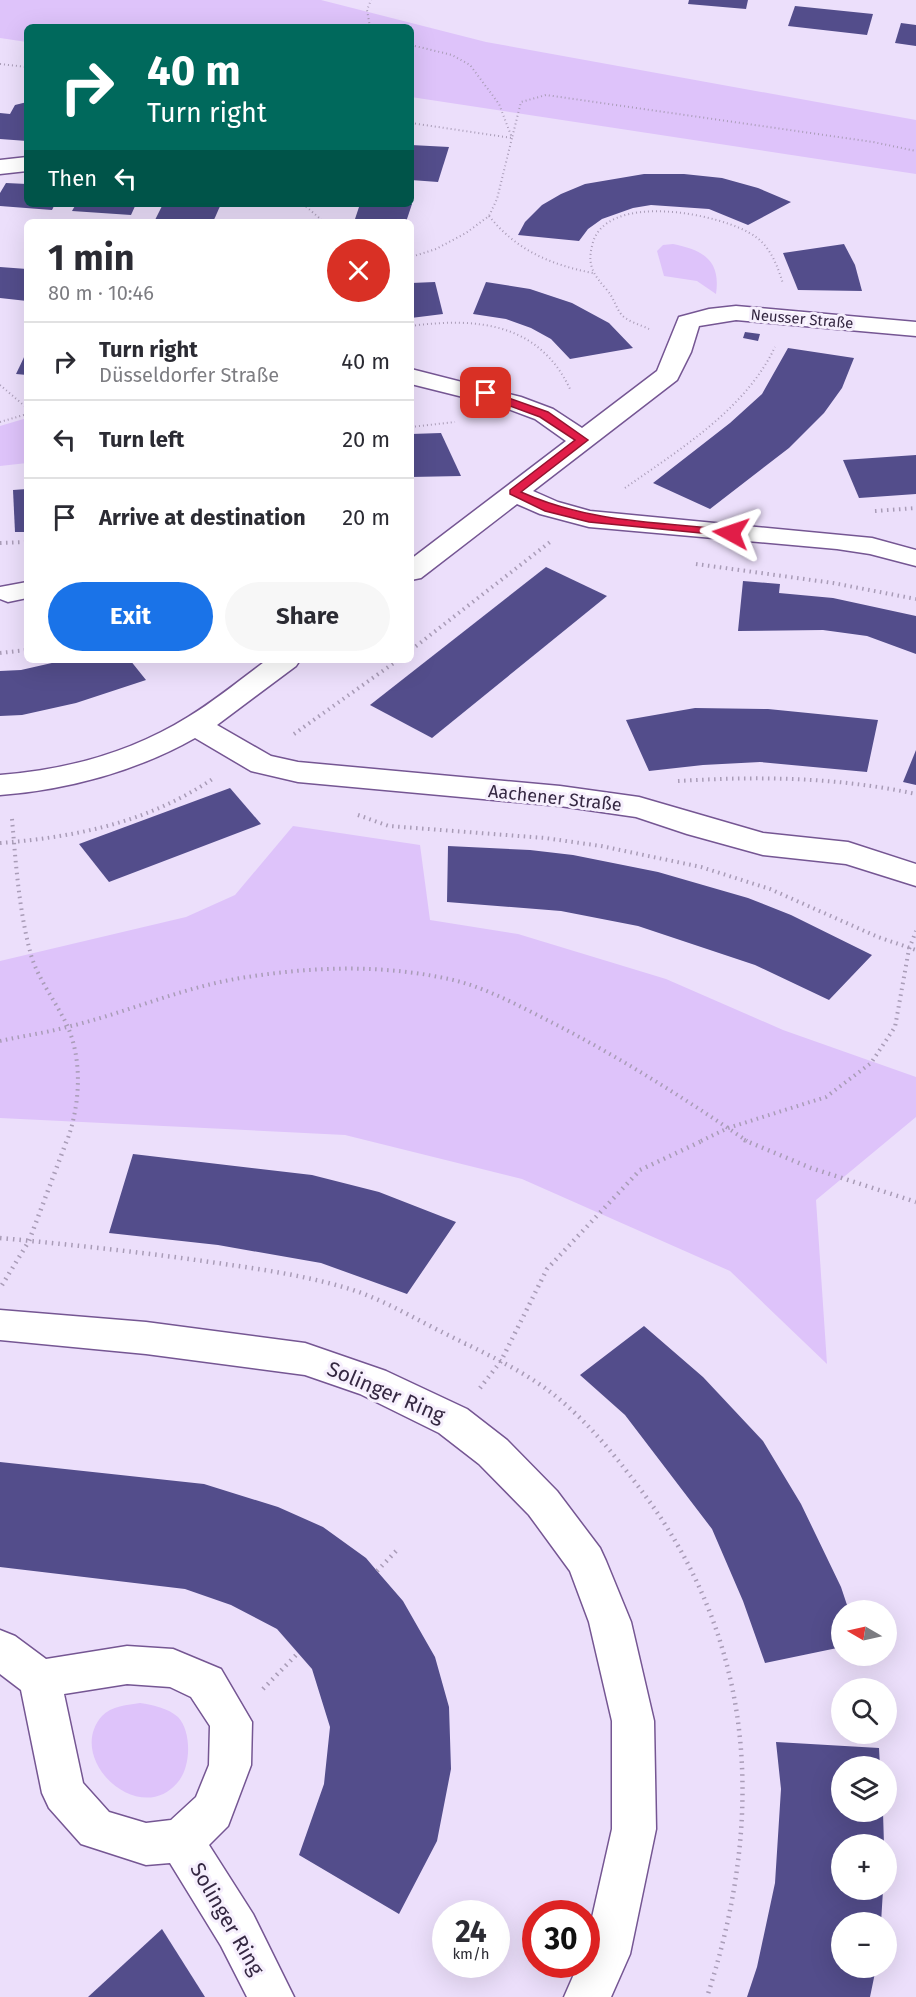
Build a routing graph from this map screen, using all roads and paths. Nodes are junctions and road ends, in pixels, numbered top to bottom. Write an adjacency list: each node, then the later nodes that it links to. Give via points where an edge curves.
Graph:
1 (371, 0): 2 (path, via 367,9)
2 (370, 24)
3 (414, 46): 7 (path, via 452,55 470,65 499,104)
4 (0, 64): 5 (path)
5 (24, 68)
6 (414, 123): 7 (path)
7 (512, 138): 8 (path, via 521,102 546,95); 12 (path)
8 (916, 151)
9 (24, 164): 10 (street)
10 (0, 166)
11 (306, 207): 13 (path)
12 (489, 216): 14 (path, via 466,233); 15 (path, via 508,236 551,264)
13 (320, 219)
14 (414, 256)
15 (593, 273)
16 (414, 326): 23 (path, via 473,323 508,331 539,345 560,364 567,378)
17 (916, 329): 23 (street, Neusser Straße, via 736,313 688,322 680,352 668,375)
18 (414, 377): 23 (street, via 544,414)
19 (0, 385): 20 (path)
20 (24, 405)
21 (24, 415): 22 (path)
22 (0, 422)
23 (582, 440): 24 (street)
24 (513, 492): 27 (street, via 549,508 589,519 837,541); 28 (street)
25 (24, 542): 26 (path)
26 (0, 543)
27 (916, 558)
28 (414, 570)
29 (24, 650): 30 (path)
30 (0, 653)
31 (281, 663): 33 (street)
32 (394, 663): 34 (path, via 273,749)
33 (196, 726): 34 (street, Aachener Straße); 36 (street, via 120,760 56,779)
34 (245, 755): 40 (path, via 175,803 69,836); 41 (street, Aachener Straße, via 262,764 298,772 639,807 764,844 848,853)
35 (675, 781): 37 (path, via 816,778)
36 (4, 785): 40 (path)
37 (916, 794)
38 (347, 811): 43 (path, via 389,826 546,838 701,867 770,890)
39 (0, 843): 40 (path)
40 (14, 843): 45 (path, via 21,911 32,958)
41 (916, 875)
42 (916, 932): 43 (path)
43 (909, 949): 44 (path); 47 (path, via 895,1027 871,1063 826,1097)
44 (916, 950)
45 (68, 1027): 46 (path); 47 (path, via 171,993 299,970 373,968 446,978 516,1004 607,1051); 49 (path, via 78,1068 76,1117 29,1241)
46 (0, 1041)
47 (728, 1128): 48 (path, via 751,1144 811,1168); 51 (path, via 640,1170 624,1186 547,1269 501,1361)
48 (916, 1202)
49 (0, 1288)
50 (0, 1325): 51 (street, Solinger Ring, via 146,1338 305,1359 373,1382)
51 (453, 1421): 60 (street, Solinger Ring, via 493,1452 543,1503 586,1561 610,1622 633,1721 634,1829 606,1954)
52 (398, 1549): 53 (path)
53 (377, 1571)
54 (0, 1649): 56 (street)
55 (298, 1653): 57 (path)
56 (40, 1679): 57 (street, via 127,1665 173,1668 206,1683); 58 (street, via 64,1793 96,1829 146,1844)
57 (231, 1722): 58 (street, via 230,1765 213,1811)
58 (181, 1842): 59 (street, Solinger Ring, via 237,1930)
59 (271, 1997)
60 (586, 1997)

